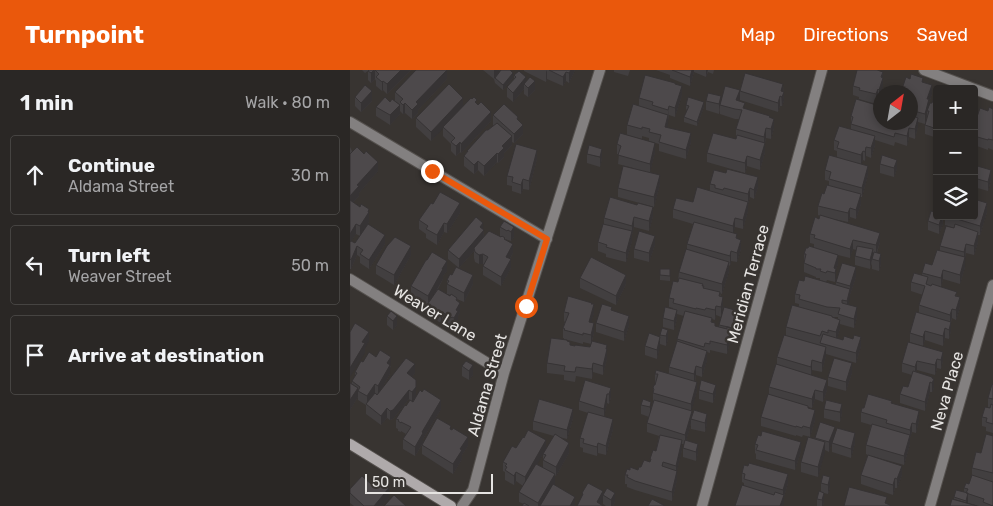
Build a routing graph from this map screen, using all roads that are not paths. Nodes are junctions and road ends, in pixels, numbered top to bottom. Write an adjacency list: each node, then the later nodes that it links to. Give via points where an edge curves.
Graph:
1 (600, 70): 6 (street, Aldama Street)
2 (822, 70): 13 (street, Meridian Terrace)
3 (924, 70): 4 (street)
4 (993, 96)
5 (350, 122): 6 (street)
6 (547, 239): 9 (street, Aldama Street)
7 (350, 279): 9 (street, Weaver Lane)
8 (993, 285): 14 (street, Neva Place)
9 (504, 373): 12 (street, Aldama Street, via 473,490)
10 (350, 444): 11 (street)
11 (451, 506)
12 (462, 506)
13 (702, 506)
14 (930, 506)

